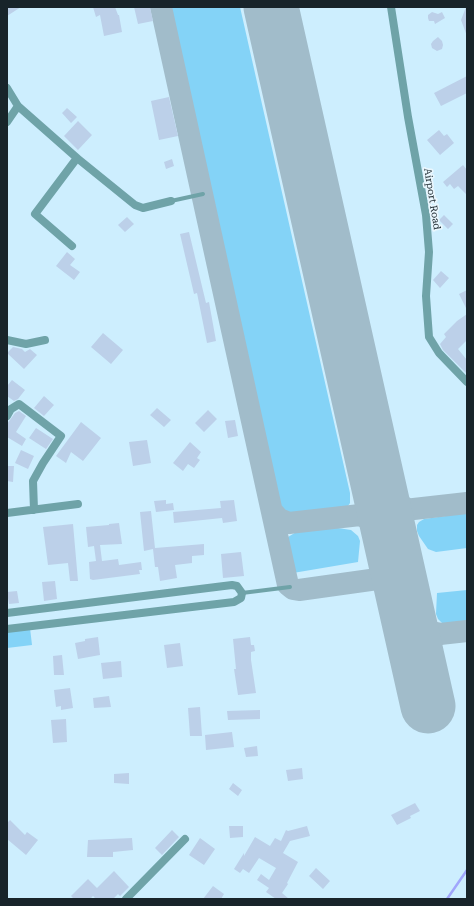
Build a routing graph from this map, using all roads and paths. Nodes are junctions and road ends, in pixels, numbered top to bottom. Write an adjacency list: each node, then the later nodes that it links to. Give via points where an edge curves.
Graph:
1 (391, 7): 11 (street, Airport Road, via 426,215 429,252 426,296 429,337 439,353)
2 (7, 88): 3 (street)
3 (18, 106): 4 (street); 5 (street)
4 (7, 122)
5 (77, 158): 7 (street, via 135,205 143,208); 8 (street, via 35,214)
6 (202, 194): 7 (lane)
7 (171, 201)
8 (72, 246)
9 (7, 340): 10 (street, via 26,344)
10 (45, 340)
11 (467, 382)
12 (7, 416): 14 (street, via 11,409 19,404 61,436 33,481)
13 (78, 504): 14 (street)
14 (34, 510): 15 (street)
15 (7, 513)
16 (290, 587): 17 (lane)
17 (242, 593): 18 (street, via 237,586 232,585); 19 (street, via 241,598 234,602)
18 (7, 613)
19 (7, 629)
20 (185, 839): 21 (street)
21 (126, 899)

